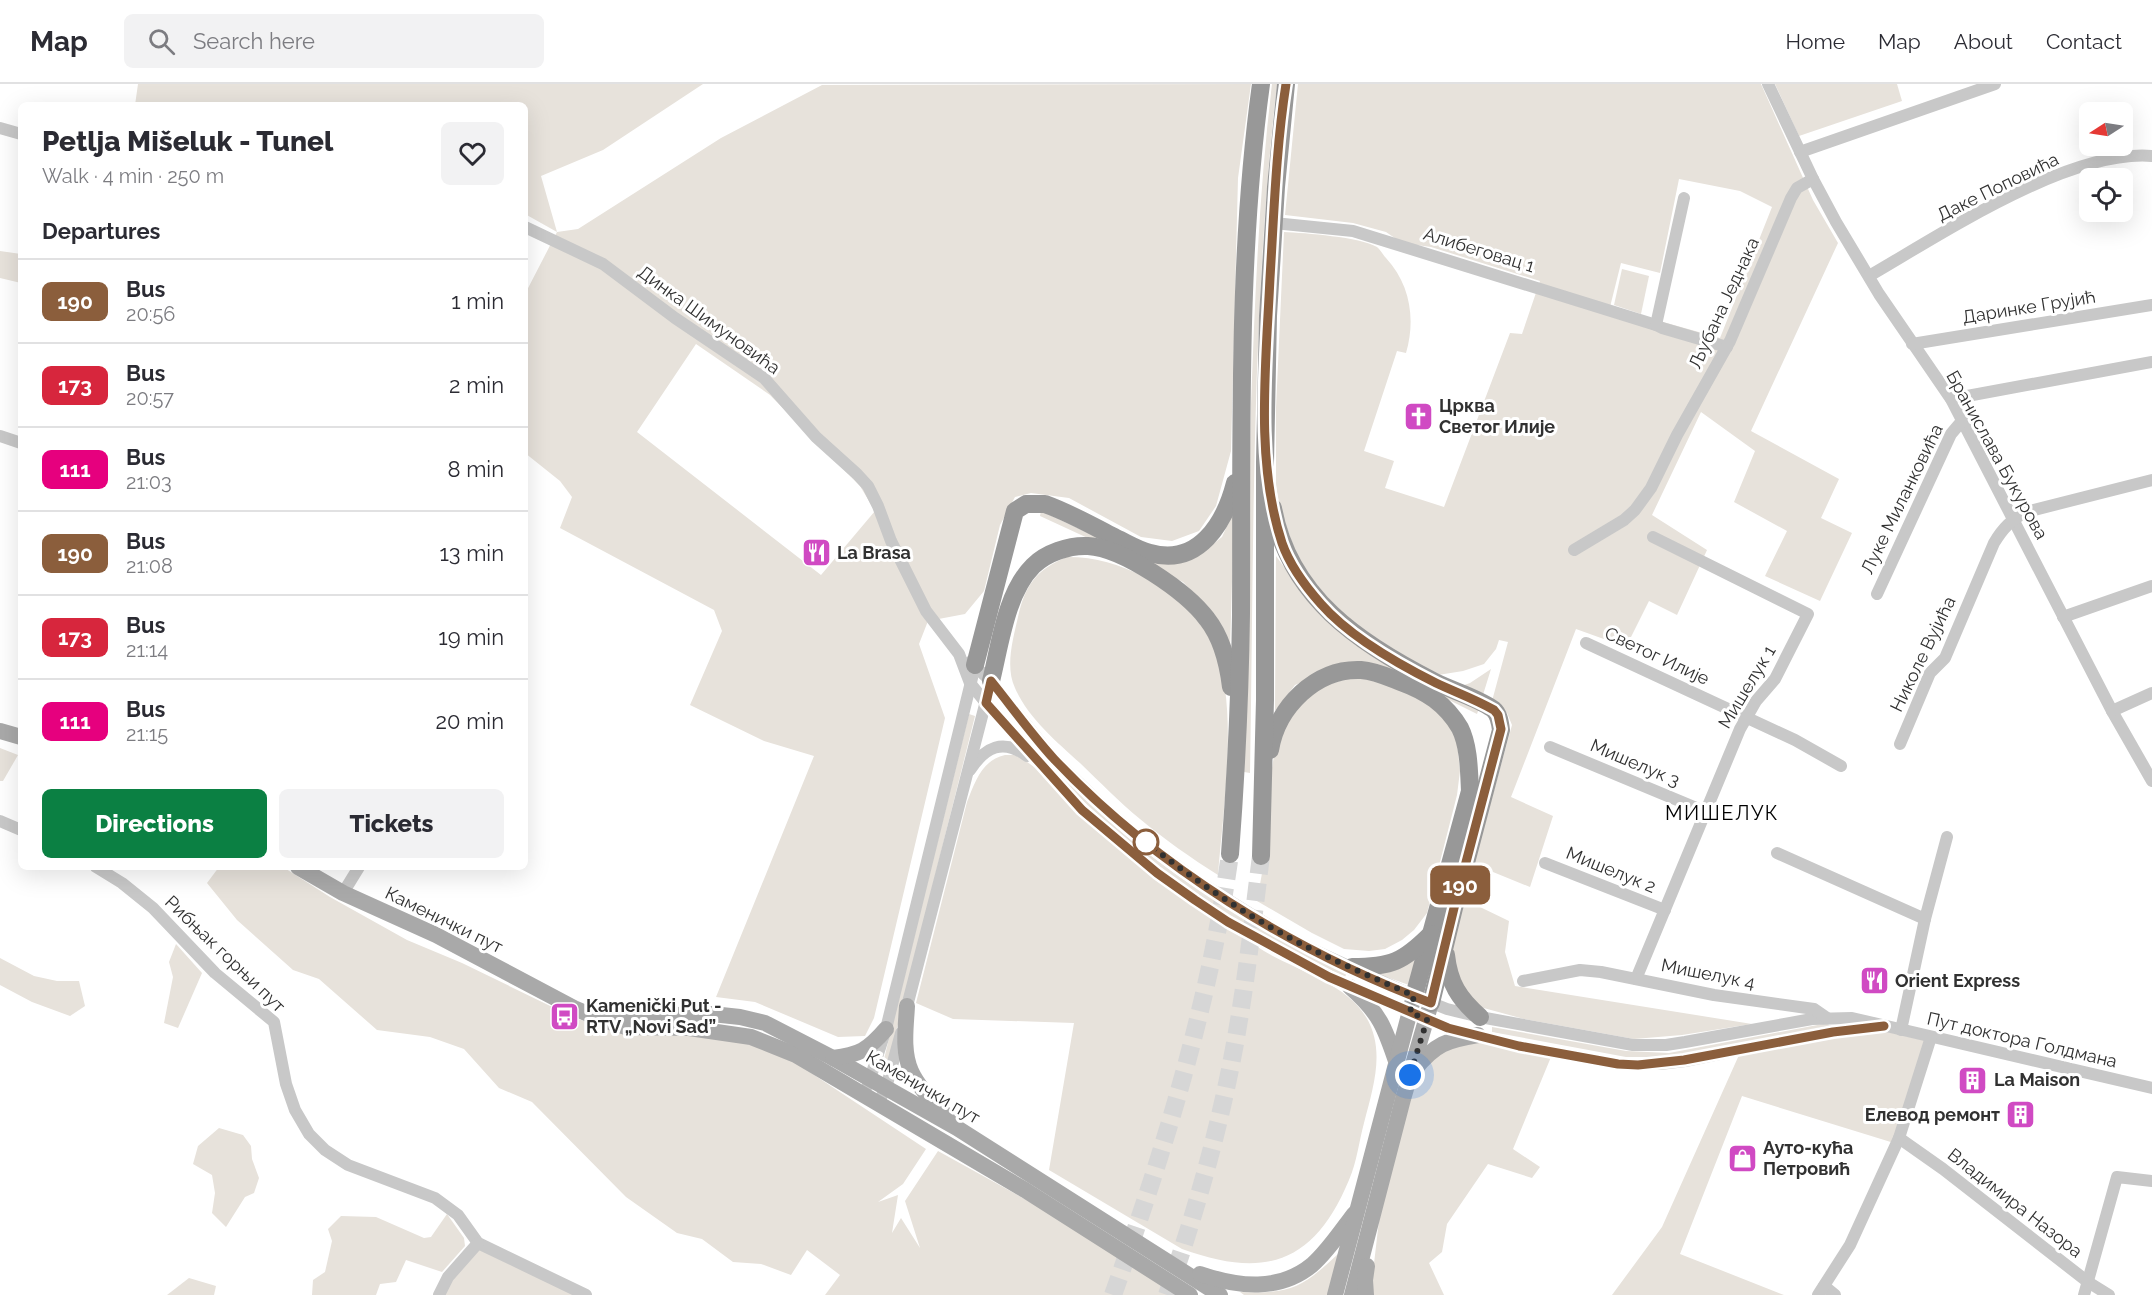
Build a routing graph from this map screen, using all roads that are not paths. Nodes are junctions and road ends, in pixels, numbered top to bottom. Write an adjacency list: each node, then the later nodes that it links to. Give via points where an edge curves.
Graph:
1 (1261, 84): 21 (highway, via 1245,257)
2 (1286, 84): 11 (highway)
3 (1768, 84): 7 (street, Бранислава Букурова)
4 (1995, 84): 7 (street)
5 (0, 128): 6 (street)
6 (18, 133)
7 (1800, 152): 9 (street, Бранислава Букурова)
8 (2152, 156): 13 (street, Даке Поповића, via 2106,160 2032,186)
9 (1813, 179): 13 (street, Бранислава Букурова); 17 (street, Љубана Једнака, via 1797,188 1791,198)
10 (1684, 198): 15 (street)
11 (1274, 214): 15 (street, Алибеговац 1, via 1412,248); 24 (highway)
12 (528, 228): 33 (street, Динка Шимуновића, via 603,264 764,378 816,437 868,486 926,611)
13 (1869, 276): 16 (street, Бранислава Букурова)
14 (2152, 306): 16 (street, Даринке Грујић)
15 (1656, 325): 17 (street, Алибеговац 1)
16 (1912, 344): 19 (street, Бранислава Букурова)
17 (1727, 347): 28 (street, Љубана Једнака, via 1651,488 1635,510)
18 (2152, 362): 19 (street)
19 (1951, 399): 20 (street, Бранислава Букурова)
20 (1962, 421): 26 (street, Бранислава Букурова); 30 (street, Луке Миланковића, via 1951,434)
21 (1242, 433): 34 (highway, via 1235,483 1225,513 1208,539 1180,553 1148,553 1045,504 1033,503 1015,511); 40 (highway)
22 (0, 436): 23 (street)
23 (18, 442)
24 (1265, 462): 49 (highway); 64 (highway, via 1283,545 1297,574 1323,606 1372,646 1498,715 1501,729)
25 (2152, 480): 26 (street, via 2026,512)
26 (2013, 519): 31 (street, Бранислава Букурова); 43 (street, Николе Вујића, via 1994,543 1945,657 1930,673)
27 (1653, 537): 39 (street, Мишелук 1, via 1808,614 1775,679)
28 (1574, 550)
29 (2152, 585): 31 (street)
30 (1877, 594)
31 (2063, 617): 38 (street, Бранислава Букурова)
32 (1586, 643): 39 (street, Светог Илије)
33 (959, 654): 34 (street, Динка Шимуновића); 34 (street, Динка Шимуновића)
34 (973, 674): 35 (street); 37 (street); 75 (street)
35 (991, 681): 37 (street); 40 (highway, via 1015,590 1034,566 1054,552 1088,546 1149,571 1191,600 1207,619 1220,640 1227,663); 65 (street, via 1054,759 1146,843 1273,928)
36 (2152, 693): 38 (street)
37 (986, 703): 46 (street); 48 (street)
38 (2112, 711): 47 (street, Бранислава Букурова)
39 (1746, 716): 45 (street, Светог Илије); 50 (street, Мишелук 1)
40 (1237, 727): 55 (highway)
41 (0, 730): 42 (main road)
42 (18, 736)
43 (1900, 744)
44 (1550, 747): 50 (street, Мишелук 3)
45 (1841, 766)
46 (1044, 769): 48 (street, via 1021,751 1003,746 983,754); 68 (street, via 1090,817 1157,873 1268,945)
47 (2150, 774)
48 (965, 779): 69 (street)
49 (1264, 784): 56 (highway); 64 (highway, via 1270,744 1285,710 1300,694 1329,676 1363,670 1392,678 1432,696 1449,711 1461,731 1470,791)
50 (1706, 812): 62 (street, Мишелук 1)
51 (0, 821): 52 (street)
52 (18, 829)
53 (1947, 837): 63 (street)
54 (1777, 853): 63 (street)
55 (1230, 854)
56 (1261, 856)
57 (1545, 863): 62 (street, Мишелук 2)
58 (101, 870): 88 (street, Рибњак горњи пут, via 153,908 215,973 274,1022 286,1084 309,1134 348,1165 435,1198 458,1215)
59 (303, 870): 61 (main road, Каменички пут)
60 (357, 870): 61 (street)
61 (343, 893): 70 (main road, Каменички пут, via 436,935)
62 (1665, 910): 66 (street, Мишелук 1)
63 (1925, 919): 76 (street)
64 (1438, 940): 65 (highway, via 1418,947 1396,962); 71 (highway); 73 (highway, via 1453,987)
65 (1352, 968): 71 (street)
66 (1636, 979): 67 (street, Мишелук 4, via 1580,970); 72 (street, Мишелук 4, via 1814,1009)
67 (1523, 981)
68 (1350, 987): 71 (street); 79 (main road, via 1382,1022)
69 (907, 1006): 82 (street); 84 (main road, via 906,1052 910,1070)
70 (574, 1008): 78 (main road, Каменички пут, via 637,1016 740,1017 765,1023); 80 (main road, Каменички пут, via 626,1027 689,1028 751,1037)
71 (1421, 1008): 73 (street); 73 (street); 79 (main road)
72 (1827, 1018): 73 (street, via 1649,1046); 74 (street, Мишелук 4, via 1852,1018)
73 (1479, 1026): 74 (street, via 1530,1048 1638,1065); 79 (main road, via 1434,1048)
74 (1884, 1026): 76 (street, Пут доктора Голдмана)
75 (886, 1029): 78 (main road, via 862,1051); 80 (street)
76 (1901, 1030): 77 (street, Пут доктора Голдмана)
77 (1931, 1037): 81 (street, Пут доктора Голдмана); 85 (street)
78 (833, 1058): 80 (main road, Каменички пут)
79 (1404, 1070): 87 (main road)
80 (867, 1087): 82 (main road, Каменички пут); 83 (main road, Каменички пут)
81 (2150, 1087)
82 (886, 1088): 83 (street); 84 (main road, Каменички пут)
83 (878, 1103): 94 (main road, Каменички пут)
84 (957, 1128): 89 (main road, Каменички пут)
85 (1899, 1138): 90 (street, Владимира Назора); 91 (street, via 1850,1245)
86 (2152, 1181): 90 (street, via 2118,1177)
87 (1368, 1205): 89 (main road, via 1311,1265 1294,1276 1257,1286 1238,1285); 96 (main road); 97 (main road); 98 (main road)
88 (478, 1243): 92 (street, via 448,1276); 93 (street, Рибњак горњи пут)
89 (1175, 1266): 95 (main road, Каменички пут)
90 (2088, 1282): 100 (street); 101 (street, Владимира Назора)
91 (1821, 1290): 99 (street)
92 (439, 1295)
93 (586, 1295)
94 (1190, 1295)
95 (1221, 1295)
96 (1335, 1295)
97 (1352, 1295)
98 (1366, 1295)
99 (1836, 1295)
100 (2084, 1295)
101 (2109, 1295)

